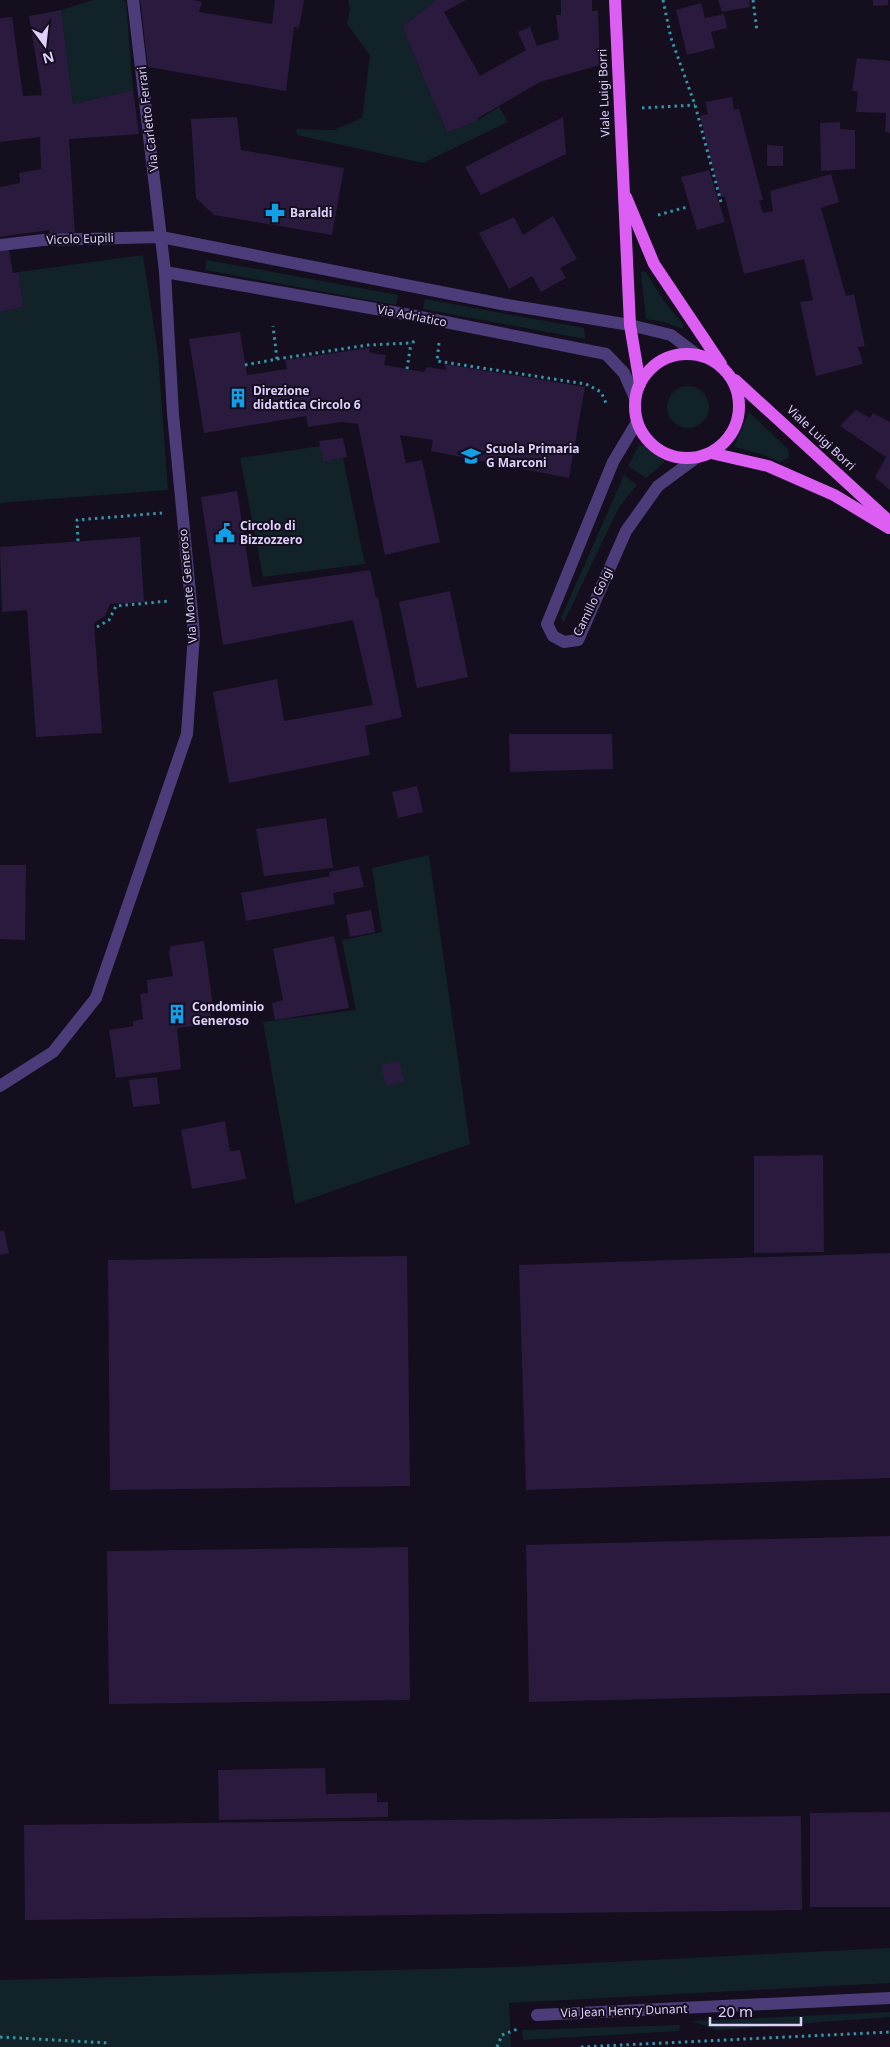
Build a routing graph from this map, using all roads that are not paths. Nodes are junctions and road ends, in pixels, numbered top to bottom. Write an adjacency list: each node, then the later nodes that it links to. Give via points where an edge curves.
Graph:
1 (133, 0): 4 (street, Via Carletto Ferrari)
2 (615, 0): 3 (main road, Viale Luigi Borri)
3 (622, 186): 7 (main road, Viale Luigi Borri); 9 (main road, Viale Luigi Borri, via 654,264)
4 (161, 237): 5 (street, Vicolo Eupili, via 43,240); 6 (street, Via Monte Generoso); 7 (street, via 502,304)
5 (0, 245)
6 (165, 272): 11 (street, Via Adriatico, via 410,315 606,354 624,373); 17 (street, Via Monte Generoso, via 173,414 194,634 187,734 96,998 52,1052)
7 (630, 325): 8 (street, via 671,335); 10 (main road, Viale Luigi Borri)
8 (696, 354): 9 (main road, via 711,359); 10 (main road, via 674,355 653,366)
9 (727, 373): 13 (main road, via 738,393 740,410 735,428); 15 (main road, Viale Luigi Borri)
10 (640, 384): 11 (main road)
11 (635, 398): 12 (main road)
12 (636, 422): 14 (main road, via 661,452 678,458); 14 (street, Camillo Golgi, via 613,462 547,624 553,636 564,642 578,640 626,531 658,486)
13 (711, 453): 14 (main road); 16 (main road, via 768,466 834,495)
14 (696, 458)
15 (890, 522)
16 (890, 529)
17 (0, 1086)
18 (890, 1998): 19 (street, Via Jean Henry Dunant)
19 (537, 2015)

